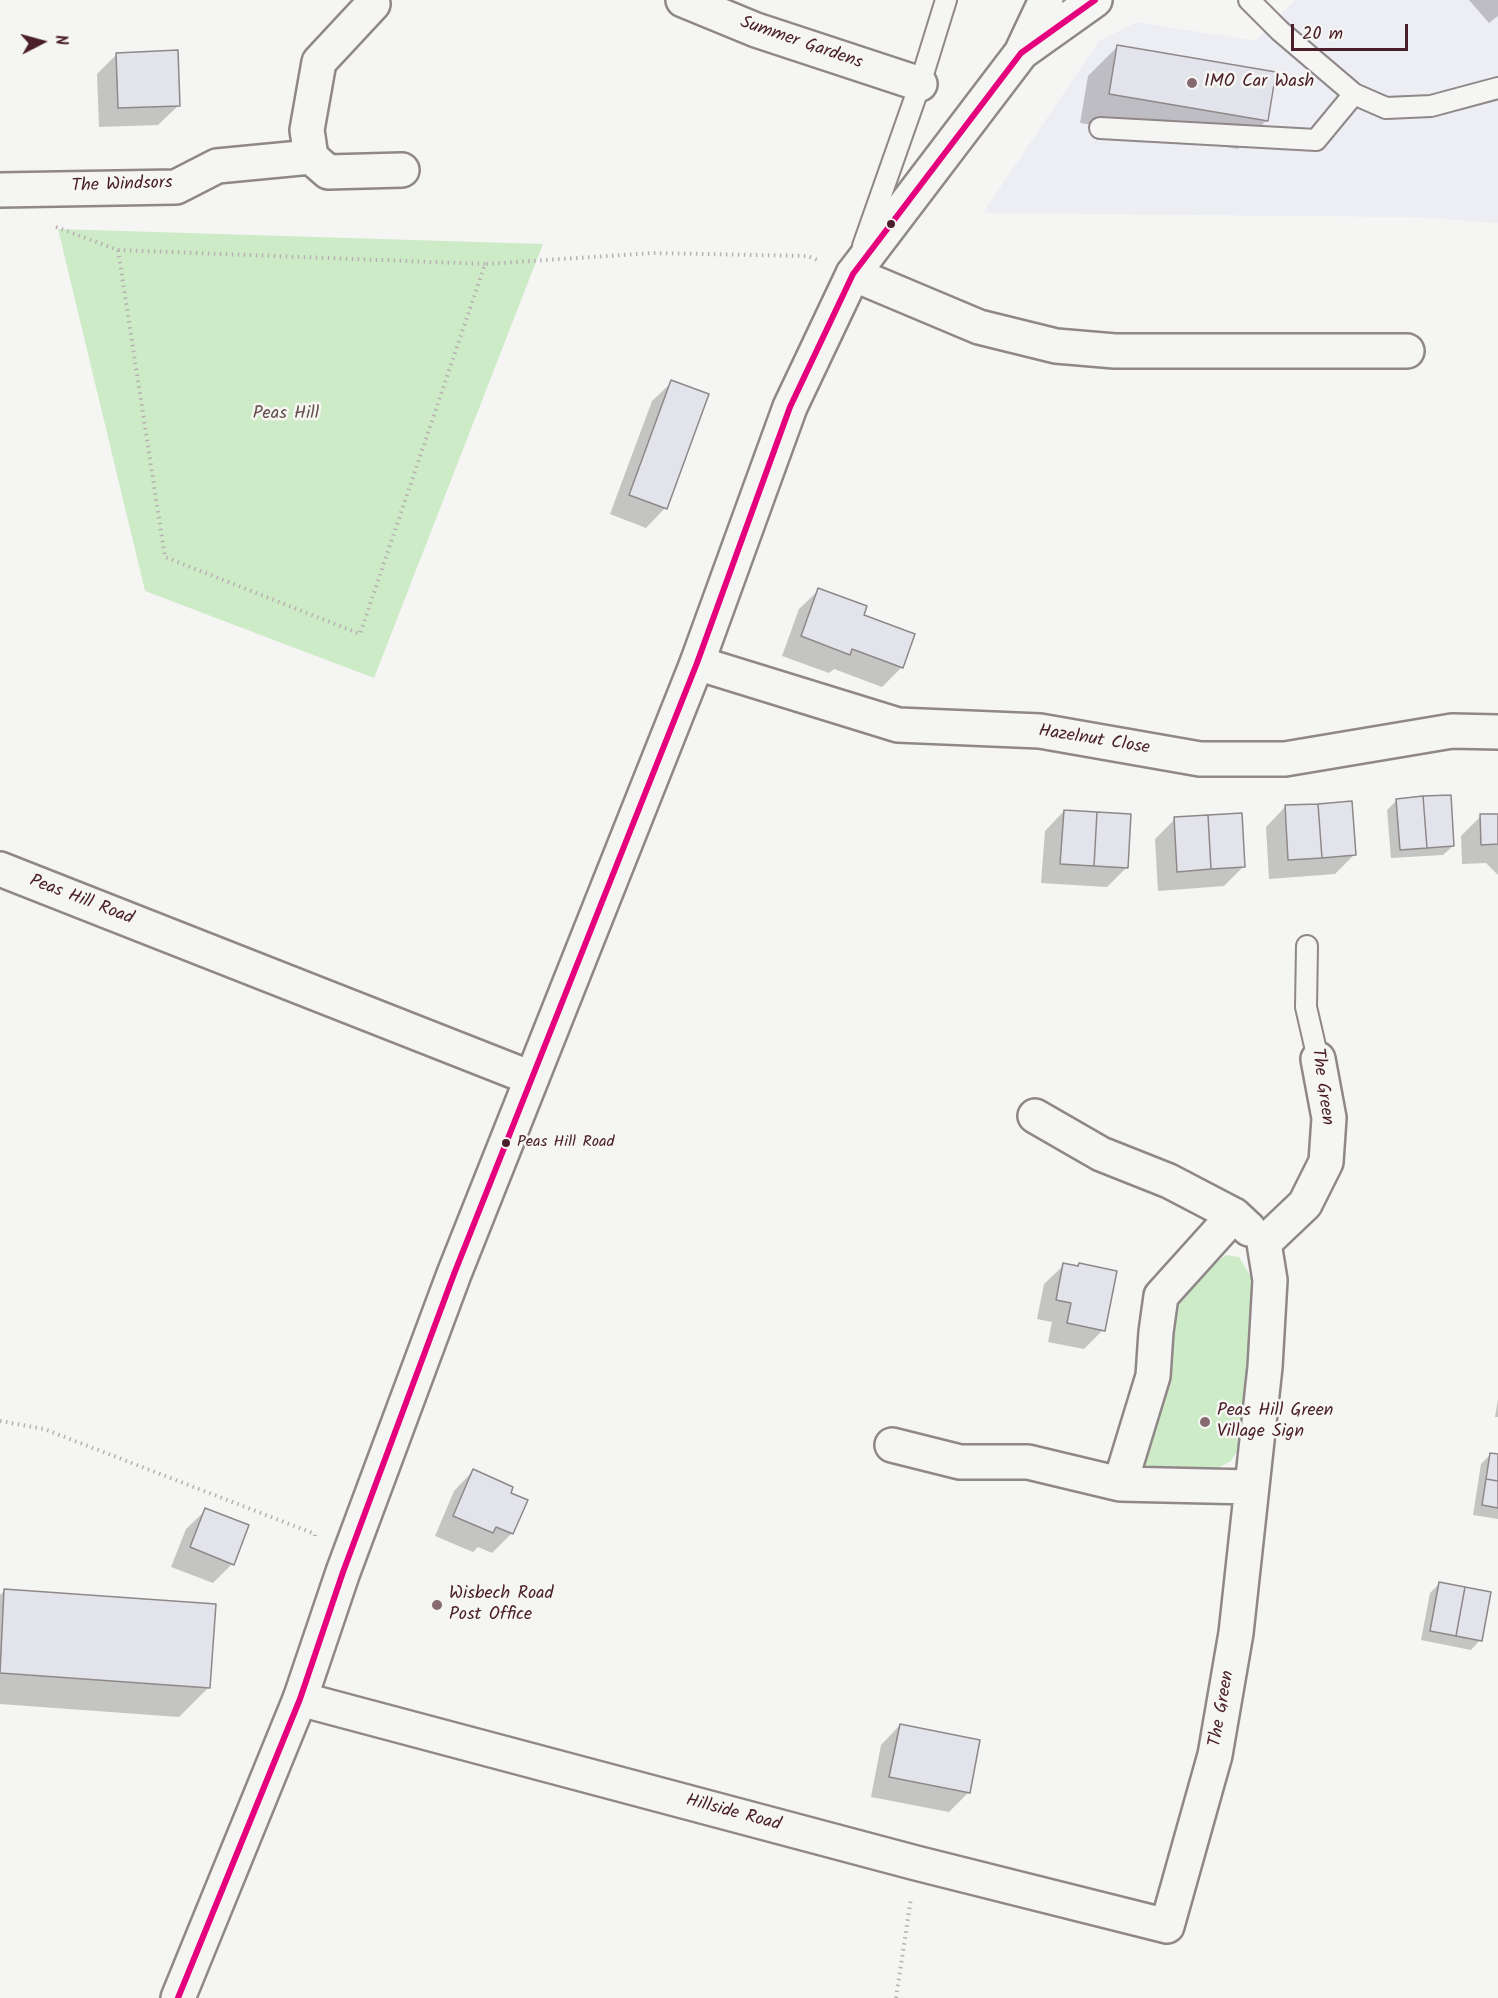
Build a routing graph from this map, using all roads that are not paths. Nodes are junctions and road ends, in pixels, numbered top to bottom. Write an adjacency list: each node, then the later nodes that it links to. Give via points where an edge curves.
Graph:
1 (683, 0): 8 (street, Summer Gardens, via 756,30)
2 (946, 0): 8 (lane)
3 (1046, 0): 7 (street)
4 (1095, 0): 7 (street)
5 (1249, 0): 10 (lane)
6 (373, 4): 12 (street, via 319,62 307,130)
7 (1021, 53): 15 (street)
8 (920, 84): 15 (lane)
9 (1498, 88): 10 (lane, via 1431,106 1386,108)
10 (1354, 94): 11 (lane, via 1316,140)
11 (1101, 128)
12 (311, 156): 13 (street, via 327,172); 14 (street, The Windsors, via 217,166 176,187)
13 (402, 170)
14 (0, 190)
15 (853, 274): 16 (street, via 979,327 1056,346 1115,351); 17 (street, via 790,407)
16 (1407, 351)
17 (697, 663): 18 (street, Hazelnut Close, via 898,725 1041,731 1200,759 1285,759 1452,731); 22 (street)
18 (1498, 732)
19 (0, 870): 22 (street, Peas Hill Road)
20 (1307, 946): 21 (lane, The Green, via 1306,1006)
21 (1318, 1059): 25 (street, The Green, via 1329,1118 1326,1162 1305,1204)
22 (531, 1078): 29 (street, via 351,1550)
23 (1035, 1116): 24 (street, via 1101,1154 1169,1181)
24 (1234, 1215): 25 (street); 27 (street, via 1161,1296 1153,1376)
25 (1264, 1243): 28 (street, The Green, via 1270,1280 1267,1346)
26 (892, 1444): 27 (street, via 960,1462 1028,1462)
27 (1120, 1484): 28 (street)
28 (1251, 1487): 30 (street, The Green, via 1236,1633 1215,1755)
29 (300, 1699): 30 (street, Hillside Road); 31 (street)
30 (1167, 1926)
31 (178, 1998)

